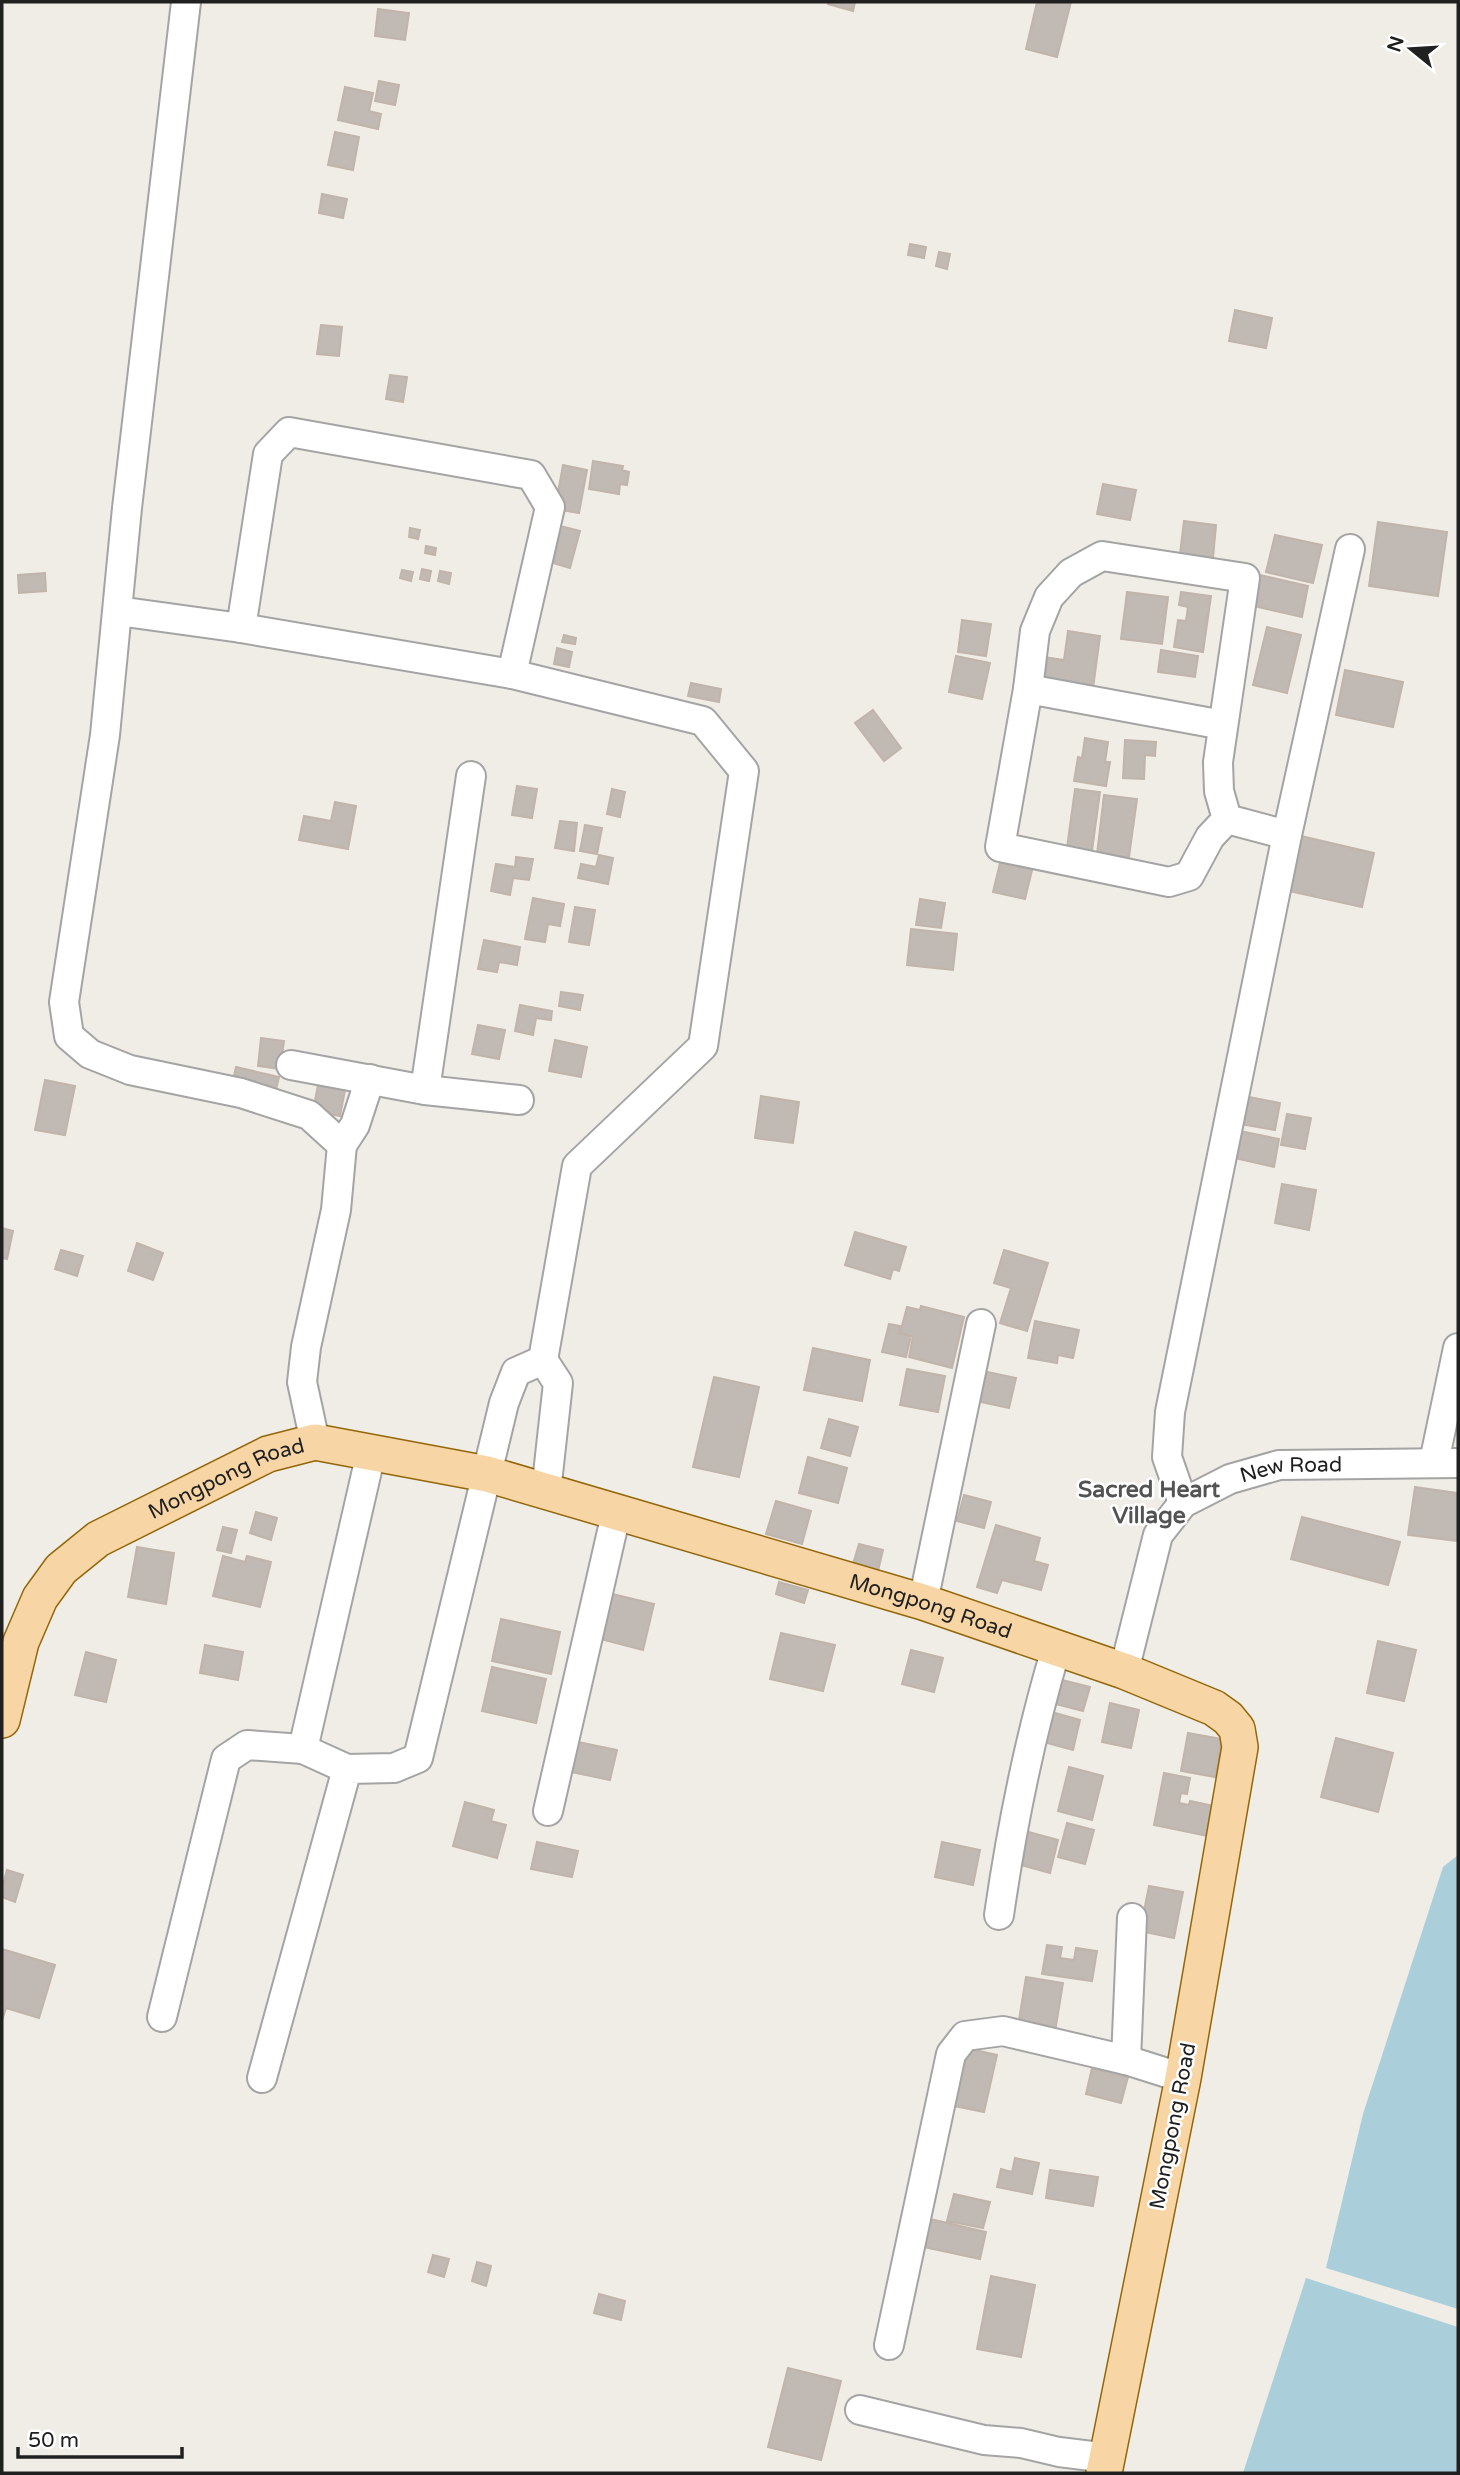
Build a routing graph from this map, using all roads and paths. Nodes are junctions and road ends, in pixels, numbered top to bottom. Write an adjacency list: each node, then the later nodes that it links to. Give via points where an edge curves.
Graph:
1 (186, 2): 3 (street)
2 (1350, 550): 10 (street)
3 (118, 611): 4 (street); 15 (street, via 105,735 64,1002 69,1036 90,1054 130,1070 241,1093 309,1115)
4 (241, 628): 5 (street); 5 (street, via 268,454 289,432 531,475 550,507)
5 (512, 674): 18 (street, via 703,721 744,771 703,1046 577,1166)
6 (1028, 689): 7 (street); 7 (street, via 1035,631 1049,597 1071,573 1102,556 1245,578); 9 (street, via 1000,847 1169,882 1188,876 1210,837)
7 (1223, 724): 9 (street, via 1219,791)
8 (471, 776): 13 (street)
9 (1227, 818): 10 (street)
10 (1287, 835): 24 (street, via 1170,1412 1167,1457)
11 (291, 1065): 12 (street)
12 (370, 1079): 13 (street); 15 (street, via 355,1125)
13 (425, 1090): 14 (street)
14 (519, 1100)
15 (342, 1145): 19 (street, via 336,1210 302,1382)
16 (981, 1324): 26 (street)
17 (1458, 1348): 21 (street)
18 (543, 1360): 22 (street, via 516,1372); 23 (street, via 558,1383)
19 (315, 1442): 20 (main road, Mongpong Road); 29 (main road, Mongpong Road, via 268,1454 98,1539 61,1569 40,1598 21,1642)
20 (371, 1453): 22 (main road, Mongpong Road); 30 (street)
21 (1446, 1463): 24 (street, New Road, via 1279,1465 1230,1479)
22 (487, 1474): 23 (main road, Mongpong Road); 31 (street, via 418,1758 394,1768)
23 (546, 1492): 25 (main road, Mongpong Road)
24 (1183, 1503): 28 (street, New Road, via 1158,1535)
25 (616, 1514): 26 (main road, Mongpong Road); 32 (street)
26 (923, 1602): 27 (main road, Mongpong Road)
27 (1056, 1649): 28 (main road, Mongpong Road); 33 (street, via 1012,1826)
28 (1124, 1671): 38 (main road, Mongpong Road, via 1214,1708 1237,1729 1240,1747)
29 (2, 1720)
30 (303, 1749): 31 (street); 35 (street, via 247,1745 226,1759)
31 (347, 1769): 37 (street)
32 (548, 1811)
33 (999, 1915)
34 (1132, 1918): 36 (street)
35 (162, 2017)
36 (1126, 2060): 38 (street); 39 (street, via 1003,2031 965,2036 951,2054)
37 (261, 2078)
38 (1184, 2078): 41 (main road, Mongpong Road)
39 (889, 2345)
40 (860, 2410): 41 (street, via 985,2440 1021,2443)
41 (1106, 2466)

